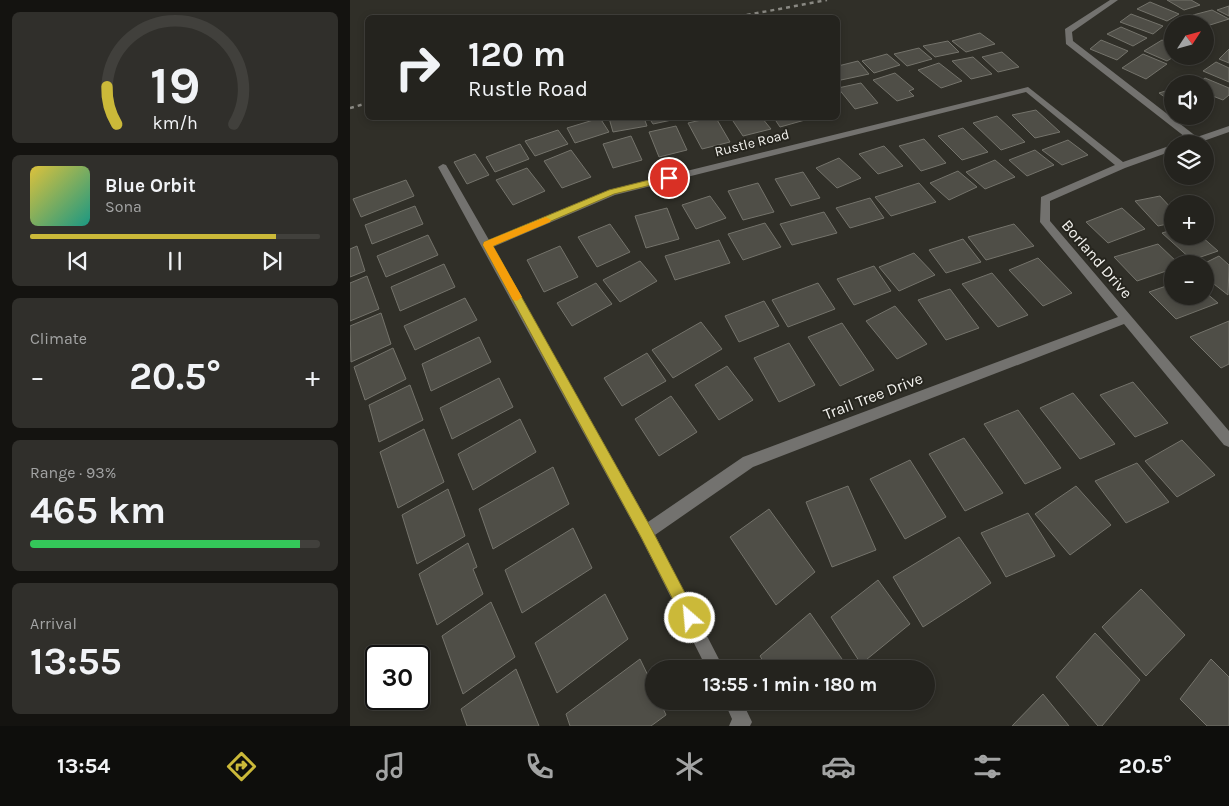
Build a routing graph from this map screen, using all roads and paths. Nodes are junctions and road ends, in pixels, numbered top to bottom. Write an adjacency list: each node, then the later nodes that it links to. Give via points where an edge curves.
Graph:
1 (1114, 0): 3 (street, via 1068,31 1069,42)
2 (1229, 129): 4 (street)
3 (1189, 135)
4 (1210, 135)
5 (1164, 151): 6 (street, Borland Drive)
6 (1122, 166): 8 (street, Rustle Road, via 1028,89 612,192); 9 (street, Borland Drive, via 1045,199 1044,222)
7 (443, 167): 8 (street)
8 (488, 245): 11 (street)
9 (1126, 318): 10 (street, Borland Drive); 11 (street, Trail Tree Drive, via 748,462)
10 (1229, 441)
11 (646, 533): 12 (street)
12 (711, 660)
13 (737, 710): 14 (street, via 743,722)
14 (738, 726)

